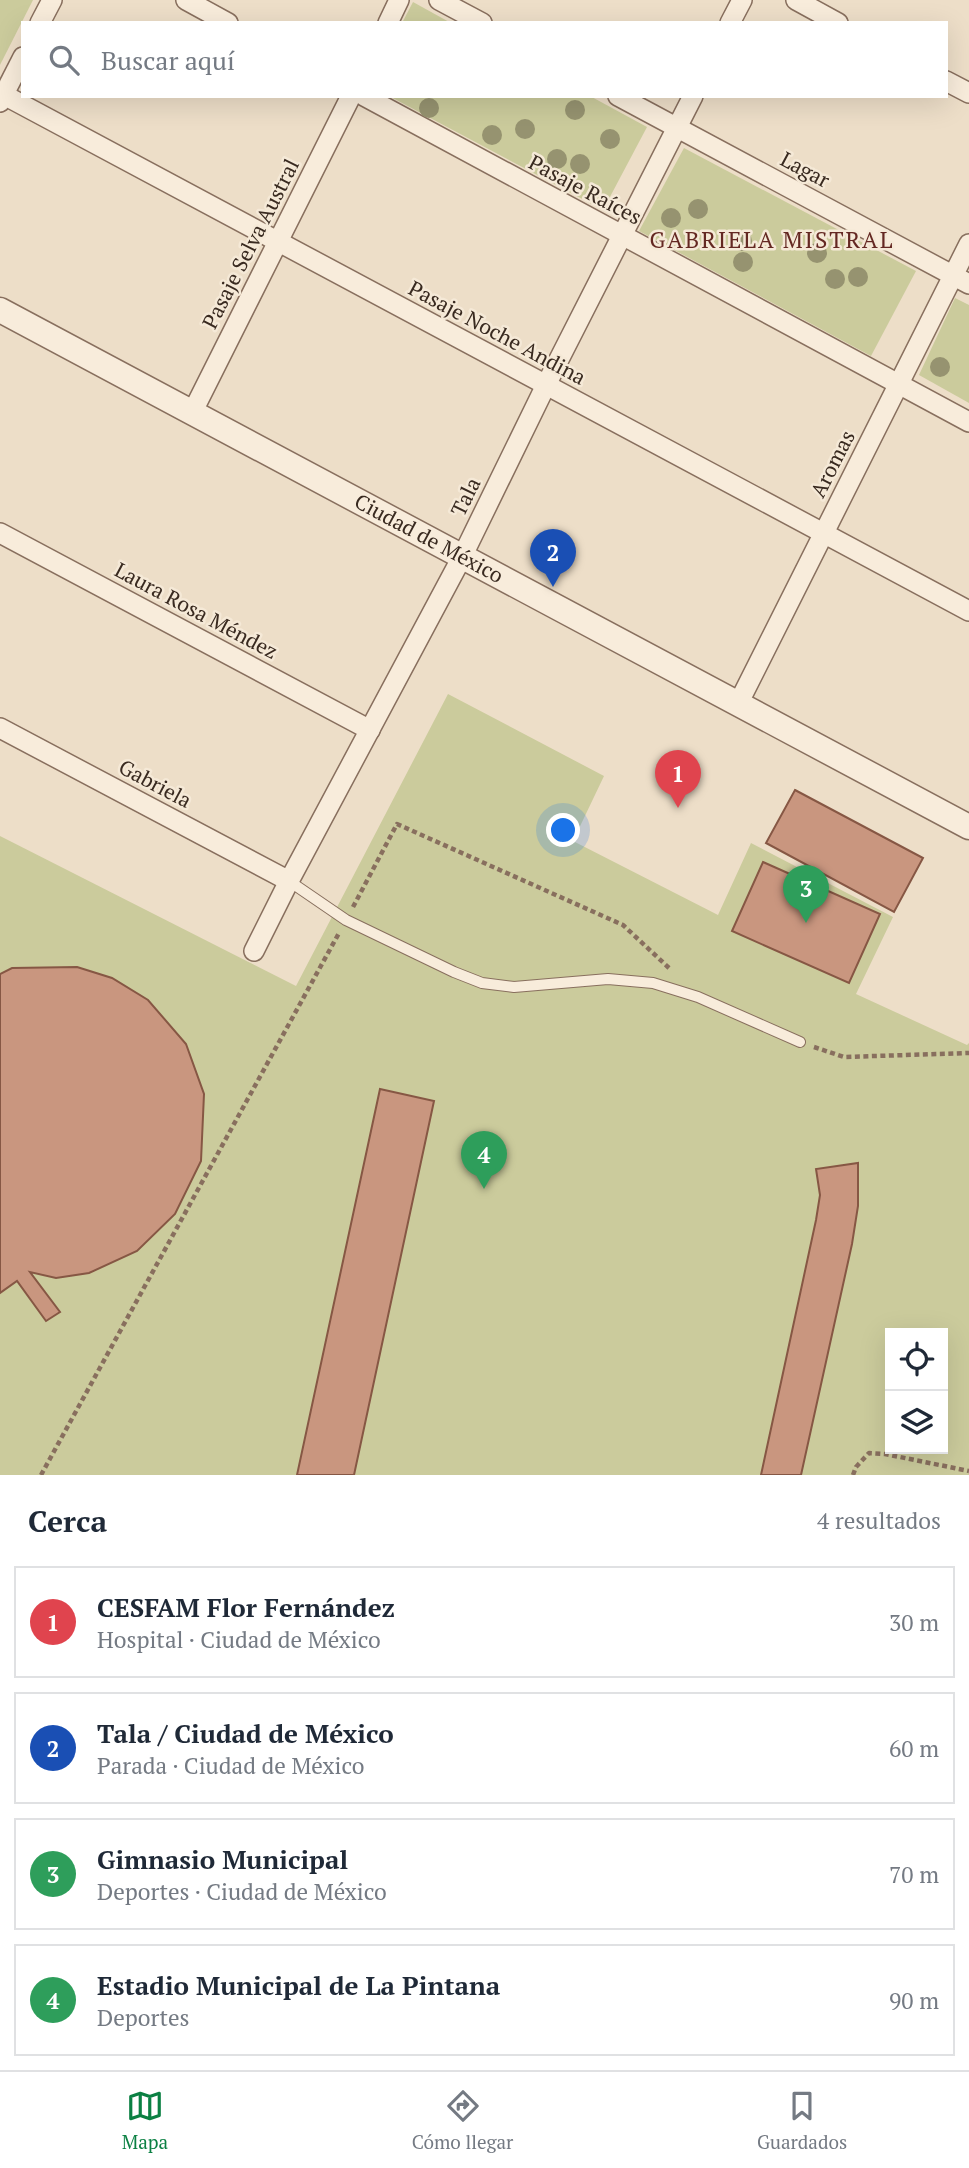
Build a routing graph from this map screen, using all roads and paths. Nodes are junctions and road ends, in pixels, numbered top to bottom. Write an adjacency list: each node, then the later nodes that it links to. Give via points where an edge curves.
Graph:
1 (52, 0): 7 (street)
2 (186, 0): 8 (street)
3 (399, 0): 9 (street)
4 (439, 0): 10 (street)
5 (742, 0): 11 (street)
6 (796, 0): 12 (street)
7 (41, 21)
8 (224, 21)
9 (389, 21)
10 (478, 21)
11 (731, 21)
12 (834, 21)
13 (21, 61): 20 (street)
14 (948, 82): 15 (street)
15 (969, 93)
16 (350, 98): 23 (street, Pasaje Selva Austral)
17 (368, 98): 22 (street, Pasaje Raíces)
18 (622, 98): 21 (street, Lagar)
19 (692, 98): 21 (street, Tala)
20 (2, 99): 23 (street, Pasaje Noche Andina)
21 (677, 128): 22 (street, Tala); 25 (street, Lagar)
22 (622, 236): 27 (street, Pasaje Raíces); 28 (street, Tala)
23 (278, 241): 28 (street, Pasaje Noche Andina); 29 (street, Pasaje Selva Austral)
24 (969, 244): 25 (street, Aromas)
25 (961, 280): 27 (street, Aromas)
26 (0, 310): 29 (street, Ciudad de México)
27 (898, 384): 30 (street, Pasaje Raíces); 32 (street, Aromas)
28 (546, 385): 32 (street, Pasaje Noche Andina); 33 (street, Tala)
29 (192, 413): 33 (street, Ciudad de México)
30 (969, 422)
31 (0, 533): 37 (street, Laura Rosa Méndez)
32 (824, 533): 34 (street, Pasaje Noche Andina); 35 (street, Aromas)
33 (462, 557): 35 (street, Ciudad de México); 37 (street, Tala)
34 (969, 611)
35 (738, 704): 38 (street, Ciudad de México)
36 (0, 728): 39 (street, Gabriela)
37 (370, 730): 39 (street, Tala)
38 (969, 827)
39 (289, 881): 40 (lane); 41 (street, Tala)
40 (346, 920): 42 (lane, via 482,983 514,987 629,980); 42 (path, via 397,824 623,925); 46 (path)
41 (254, 951)
42 (698, 997): 43 (lane)
43 (800, 1042): 44 (path, via 844,1058)
44 (969, 1053)
45 (969, 1471): 47 (path, via 869,1454)
46 (41, 1475)
47 (853, 1475)

